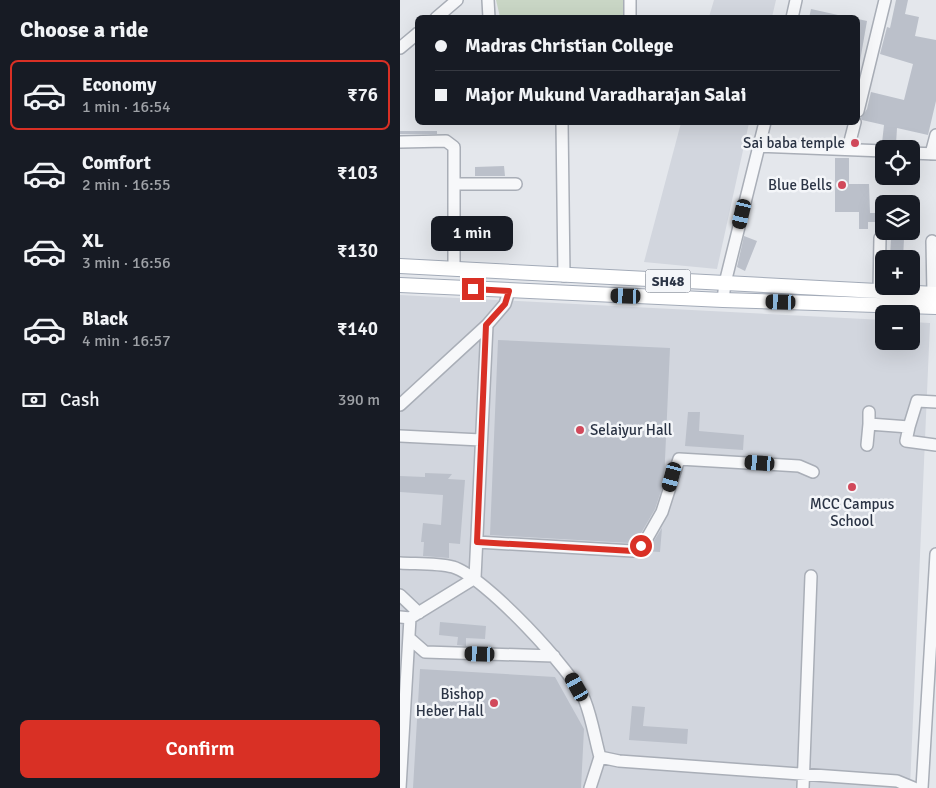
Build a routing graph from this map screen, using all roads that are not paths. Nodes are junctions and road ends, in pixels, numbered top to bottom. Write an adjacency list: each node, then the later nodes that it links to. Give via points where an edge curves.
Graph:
1 (458, 0): 6 (street)
2 (488, 0): 7 (street)
3 (630, 0): 8 (street)
4 (796, 0): 9 (street)
5 (885, 0): 12 (street)
6 (440, 15)
7 (489, 15)
8 (630, 15)
9 (793, 15)
10 (415, 36): 11 (street)
11 (400, 48)
12 (860, 103)
13 (562, 125): 28 (street)
14 (764, 125): 18 (street)
15 (854, 125): 19 (street)
16 (936, 135): 22 (street)
17 (400, 142): 23 (street, via 446,141 454,148)
18 (758, 146): 19 (street); 29 (street)
19 (848, 149): 20 (street)
20 (875, 150)
21 (920, 153): 22 (street)
22 (934, 154)
23 (454, 184): 24 (street); 27 (street)
24 (516, 184)
25 (932, 241): 34 (street)
26 (400, 266): 27 (main road, SH48)
27 (454, 269): 28 (main road, SH48)
28 (564, 276): 29 (main road, SH48)
29 (725, 284): 32 (main road, SH48); 35 (street)
30 (400, 285): 31 (main road, SH48)
31 (509, 291): 35 (main road, SH48); 36 (street, via 505,304)
32 (875, 291)
33 (907, 295): 34 (main road, SH48)
34 (935, 299): 35 (main road, SH48)
35 (723, 300)
36 (486, 325): 38 (street); 41 (street)
37 (936, 402): 39 (street, via 917,401)
38 (400, 405)
39 (908, 427): 42 (street, via 869,418); 43 (street, via 906,441)
40 (400, 436): 41 (street)
41 (481, 440): 45 (street)
42 (867, 445)
43 (936, 445)
44 (813, 472): 45 (street, via 799,466 679,458 662,512 646,540 633,551)
45 (477, 542): 50 (street)
46 (936, 554): 47 (street)
47 (936, 562): 61 (street)
48 (400, 563): 50 (street, via 453,567)
49 (811, 576): 56 (street)
50 (475, 578): 52 (street); 54 (street)
51 (400, 595): 52 (street)
52 (410, 616): 53 (street)
53 (409, 638): 54 (street, via 425,652); 57 (street)
54 (554, 656): 55 (street, via 569,673 585,701)
55 (600, 757): 56 (street, via 628,762); 58 (street)
56 (804, 773): 59 (street); 60 (street, via 897,781)
57 (400, 788)
58 (590, 788)
59 (803, 788)
60 (914, 788)
61 (922, 788)

